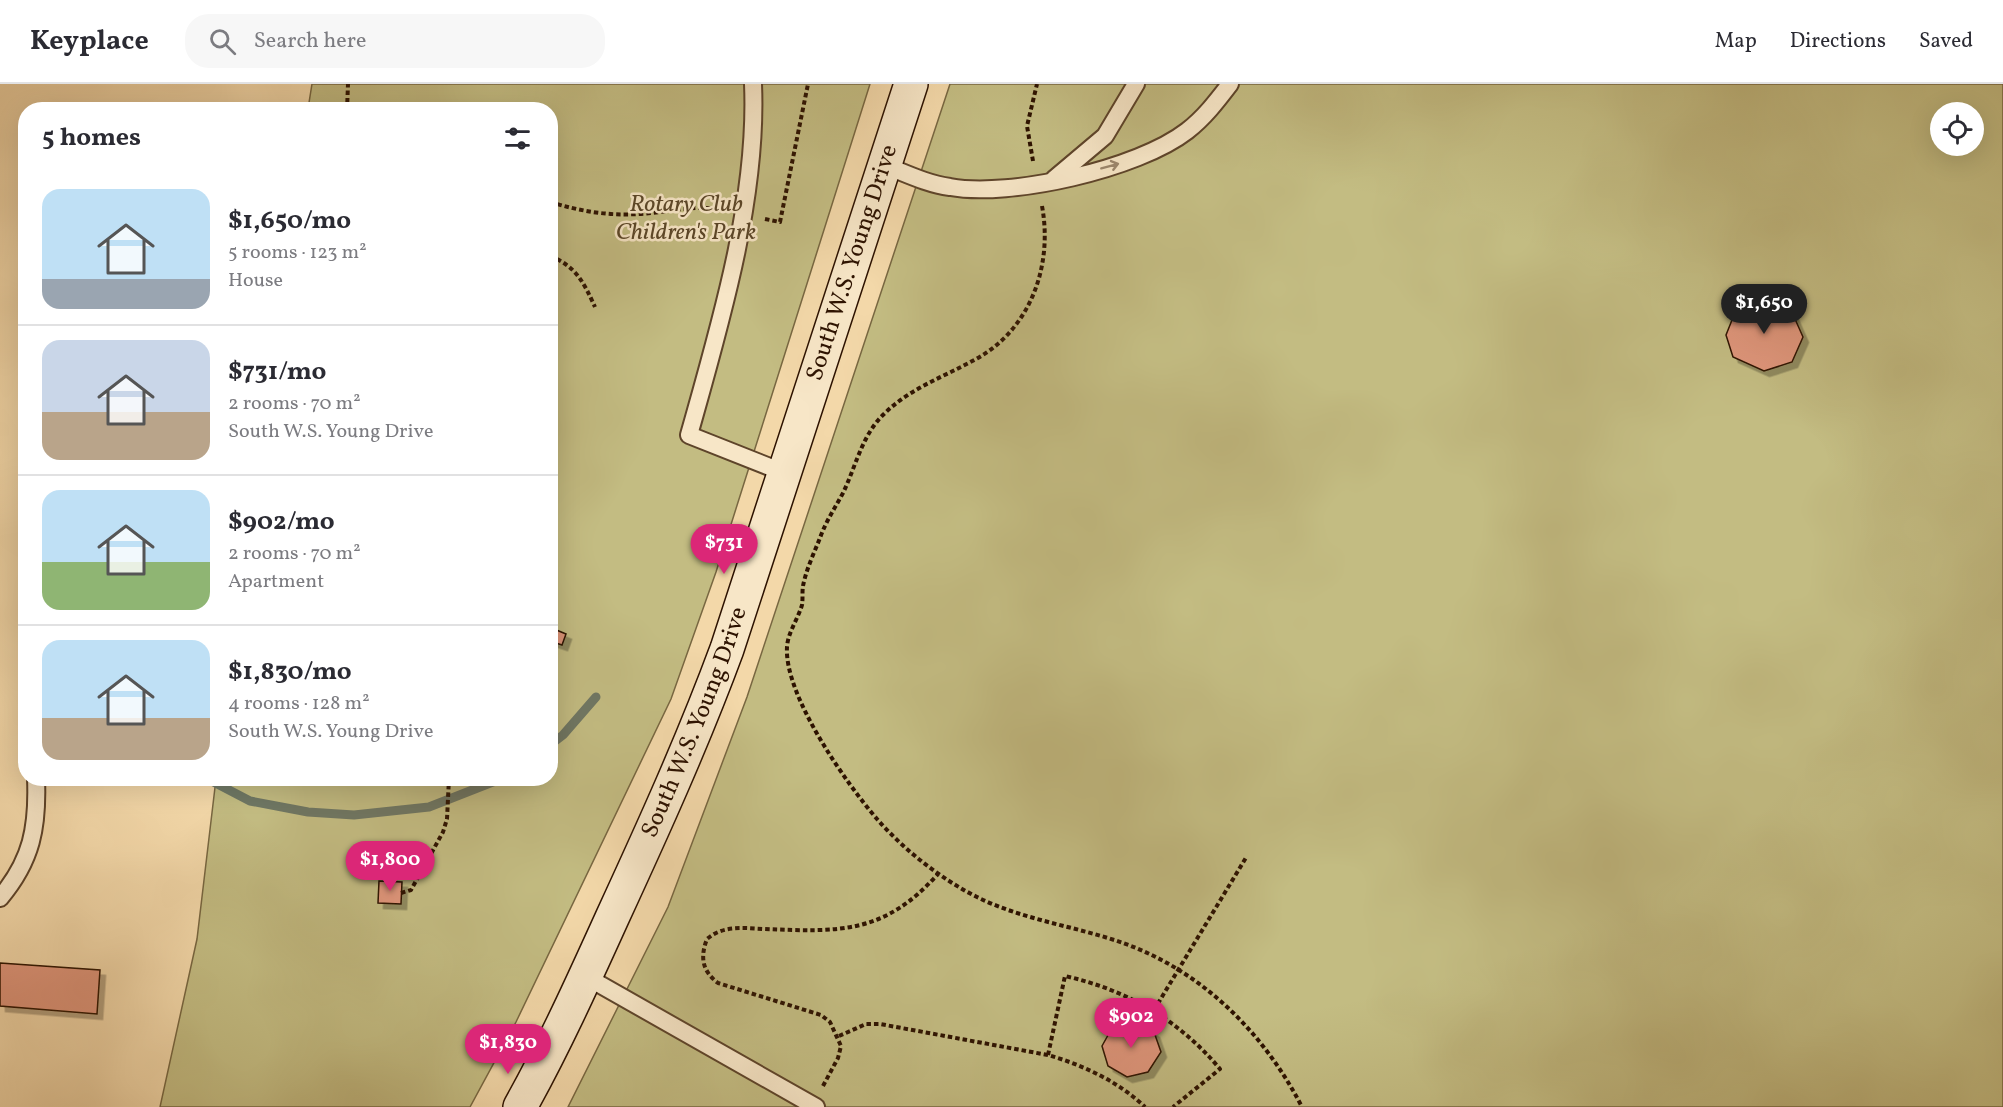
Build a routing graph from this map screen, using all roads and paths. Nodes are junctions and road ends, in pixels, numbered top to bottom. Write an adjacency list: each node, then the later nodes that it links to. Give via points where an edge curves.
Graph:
1 (348, 84): 8 (path)
2 (753, 84): 18 (lane, via 754,133 743,215 689,435)
3 (808, 84): 15 (path, via 780,222)
4 (911, 84): 9 (main road, South W.S. Young Drive)
5 (1037, 84): 10 (path, via 1027,126)
6 (1136, 84): 11 (lane, via 1106,136)
7 (1230, 84): 11 (lane, one-way to 7, via 1112,166 1162,146 1213,107)
8 (347, 102)
9 (884, 165): 11 (lane, via 948,187 973,190); 18 (main road, South W.S. Young Drive)
10 (1034, 167)
11 (1053, 180)
12 (1041, 197): 22 (path, via 1045,256 1033,297 1022,318 993,349 903,398 876,422 866,436 842,496 826,519 787,644 796,693 818,735 878,821)
13 (558, 205): 14 (path, via 618,215 702,207)
14 (727, 211)
15 (758, 218)
16 (558, 260): 17 (path, via 582,279)
17 (595, 307)
18 (784, 473): 26 (main road, South W.S. Young Drive, via 697,728)
19 (36, 786): 24 (lane, via 31,849)
20 (449, 786): 23 (path, via 443,831 411,890)
21 (1247, 856): 25 (path)
22 (938, 874): 25 (path, via 1011,911 1125,944); 28 (path, via 904,907 862,926 815,931 724,929 707,939 702,958 709,976 718,983 809,1010 830,1022)
23 (401, 893)
24 (0, 898)
25 (1179, 969): 27 (path); 34 (path, via 1238,1017 1283,1073)
26 (585, 976): 30 (lane); 31 (main road, South W.S. Young Drive)
27 (1154, 1010): 29 (path, via 1092,982 1065,976); 33 (path, via 1188,1035 1220,1069)
28 (839, 1036): 29 (path, via 866,1024 879,1024); 30 (path, via 842,1046 838,1058)
29 (1048, 1055): 32 (path, via 1067,1060 1114,1084)
30 (810, 1105)
31 (520, 1107)
32 (1145, 1107)
33 (1173, 1107)
34 (1302, 1107)

